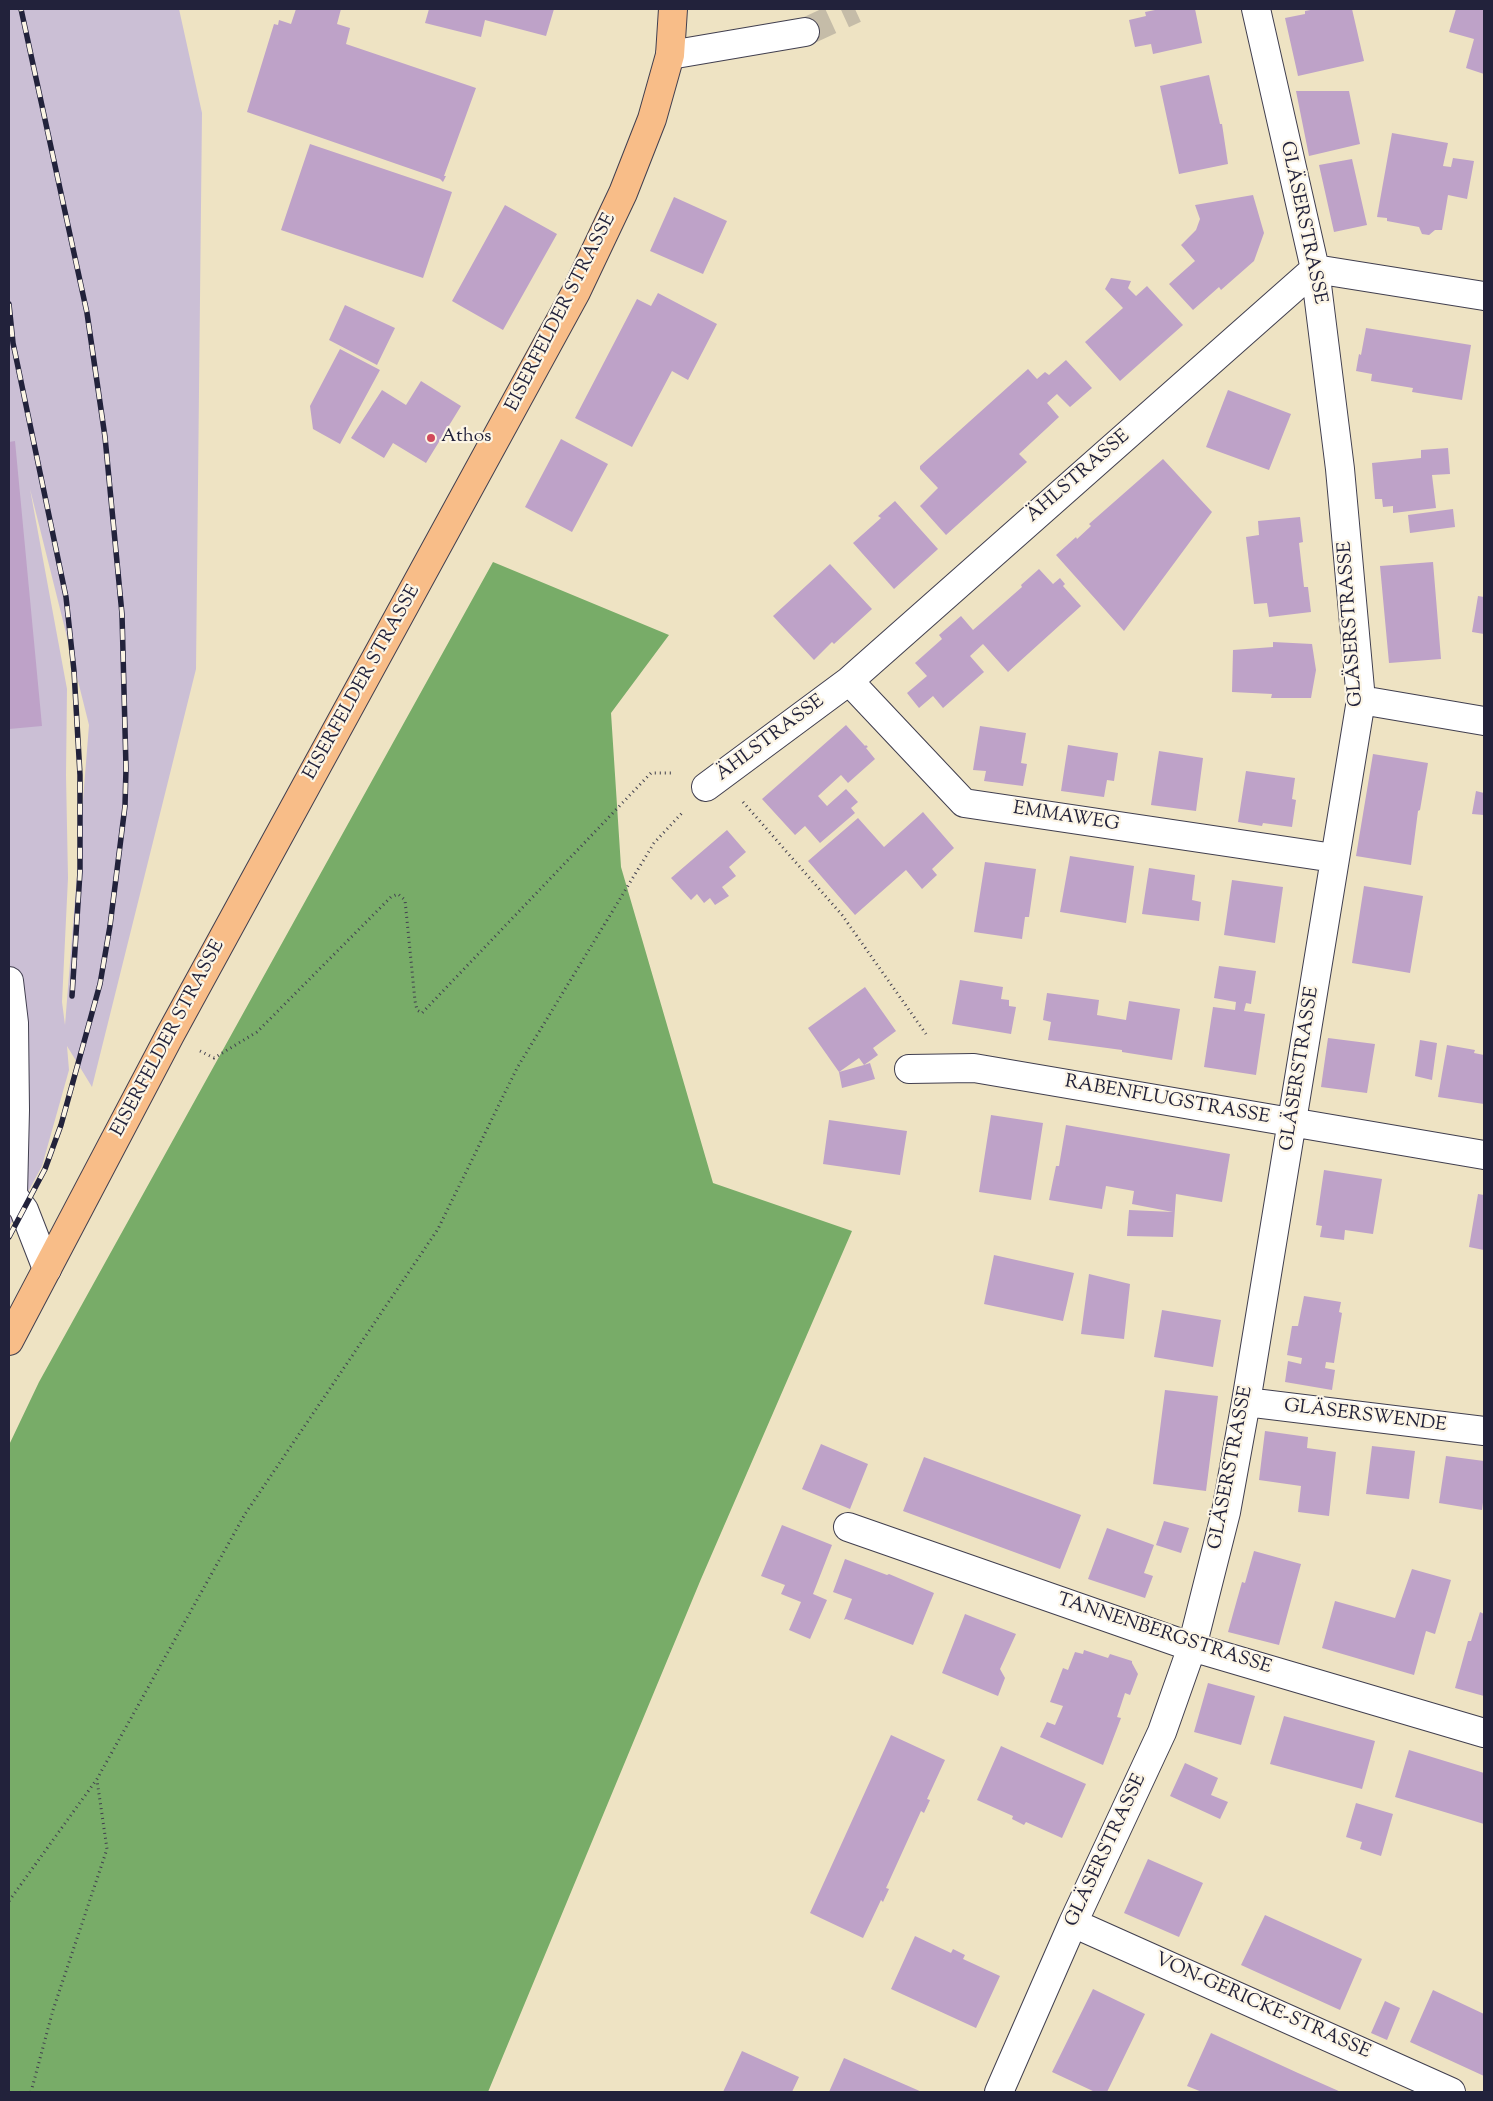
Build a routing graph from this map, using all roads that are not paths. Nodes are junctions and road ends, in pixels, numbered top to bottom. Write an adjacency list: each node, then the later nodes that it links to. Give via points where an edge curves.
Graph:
1 (673, 9): 4 (main road, EISERFELDER STRASSE)
2 (1256, 9): 5 (street, GLÄSERSTRASSE)
3 (805, 32): 4 (street)
4 (670, 55): 16 (main road, EISERFELDER STRASSE, via 652,119 623,193 576,292 170,1035)
5 (1315, 269): 6 (street); 7 (street, ÄHLSTRASSE); 8 (street, GLÄSERSTRASSE, via 1340,469)
6 (1484, 296)
7 (849, 681): 10 (street, ÄHLSTRASSE); 11 (street, EMMAWEG, via 964,803)
8 (1361, 700): 9 (street); 11 (street, GLÄSERSTRASSE)
9 (1484, 721)
10 (706, 787)
11 (1334, 858): 14 (street, GLÄSERSTRASSE)
12 (9, 981): 16 (street, via 14,1033 13,1195 24,1210)
13 (909, 1069): 14 (street, RABENFLUGSTRASSE, via 974,1068)
14 (1293, 1122): 15 (street, RABENFLUGSTRASSE); 18 (street, GLÄSERSTRASSE)
15 (1484, 1155)
16 (47, 1269): 17 (main road, EISERFELDER STRASSE)
17 (9, 1341)
18 (1246, 1402): 19 (street, GLÄSERSWENDE); 21 (street, GLÄSERSTRASSE, via 1226,1512)
19 (1484, 1431)
20 (848, 1527): 21 (street, TANNENBERGSTRASSE)
21 (1192, 1647): 22 (street, TANNENBERGSTRASSE); 23 (street, GLÄSERSTRASSE, via 1162,1732)
22 (1484, 1732)
23 (1073, 1922): 24 (street, GLÄSERSTRASSE); 25 (street, VON-GERICKE-STRASSE)
24 (999, 2092)
25 (1451, 2092)

